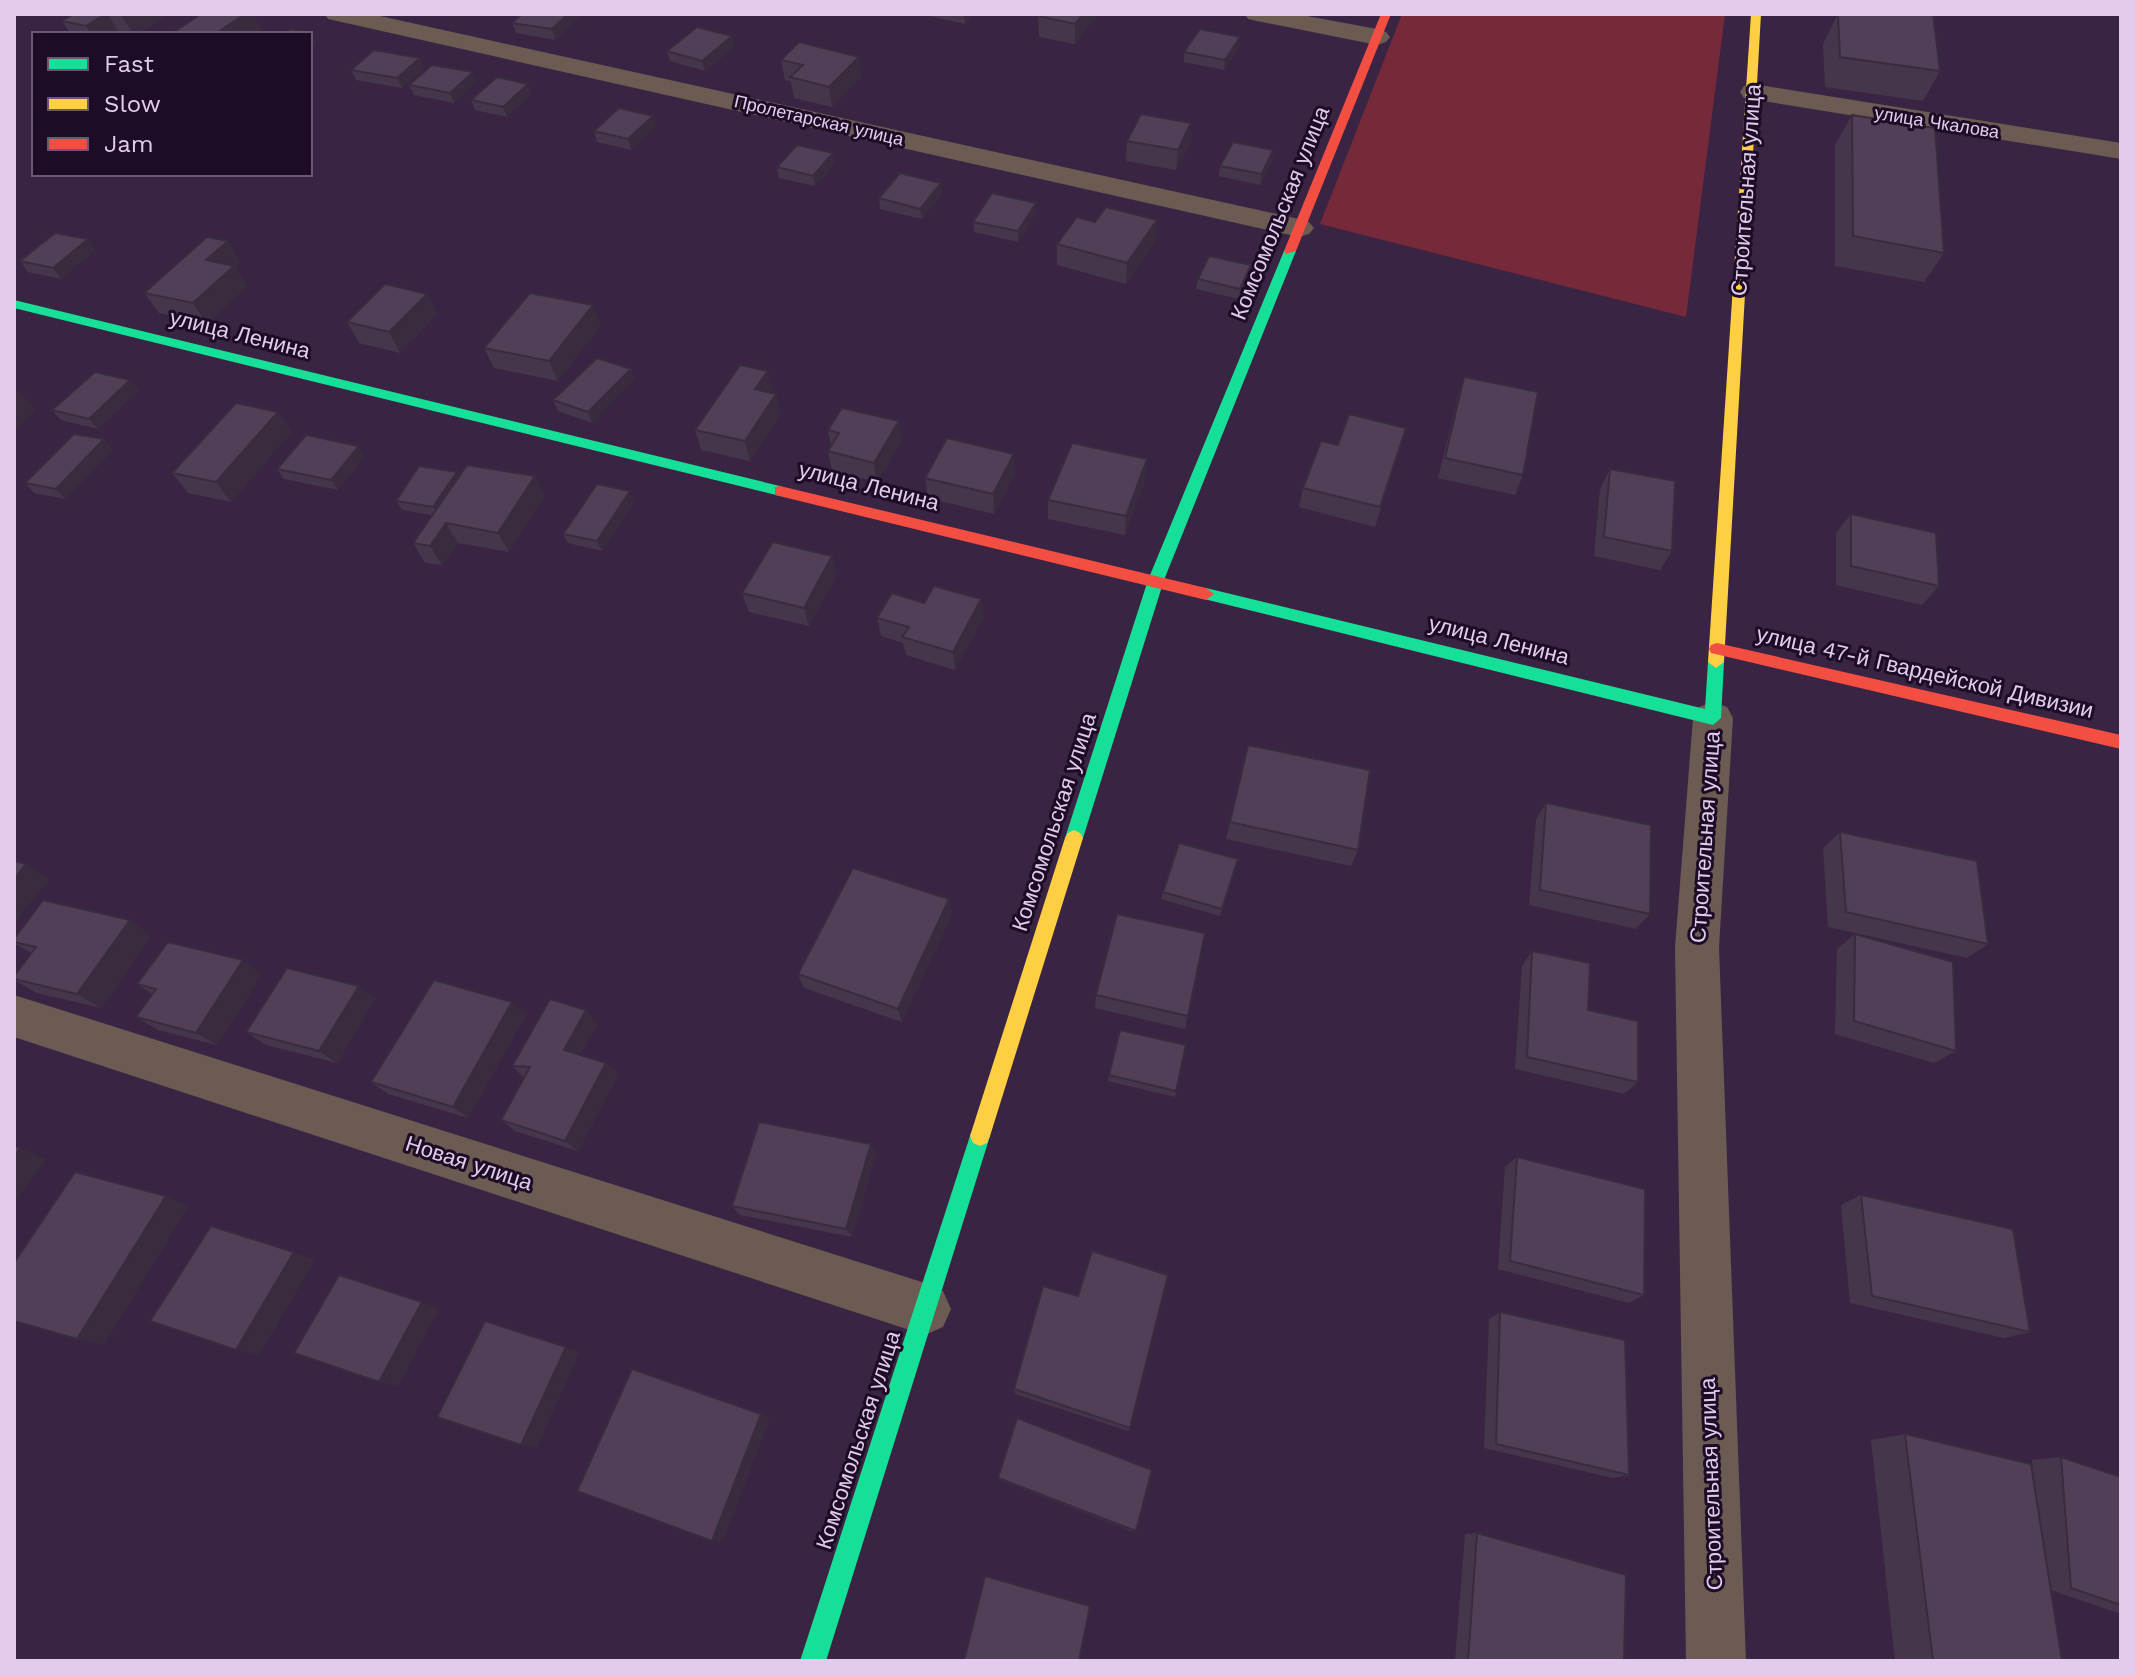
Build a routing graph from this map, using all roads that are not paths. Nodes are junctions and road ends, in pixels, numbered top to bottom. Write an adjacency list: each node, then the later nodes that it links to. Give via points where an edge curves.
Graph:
1 (337, 14): 7 (street, Пролетарская улица)
2 (1257, 14): 4 (street)
3 (1756, 14): 5 (street, Строительная улица)
4 (1382, 26): 7 (street, Комсомольская улица)
5 (1753, 92): 6 (street, улица Чкалова); 10 (street, Строительная улица)
6 (2121, 151)
7 (1299, 228): 9 (street, Комсомольская улица)
8 (14, 304): 9 (street, улица Ленина)
9 (1156, 580): 11 (street, улица Ленина); 14 (street, Комсомольская улица)
10 (1717, 649): 11 (street, Строительная улица); 12 (street, улица 47-й Гвардейской Дивизии)
11 (1713, 718): 16 (street, Строительная улица, via 1697,947)
12 (2121, 742)
13 (14, 1016): 14 (street, Новая улица)
14 (925, 1309): 15 (street, Комсомольская улица)
15 (813, 1661)
16 (1716, 1661)

